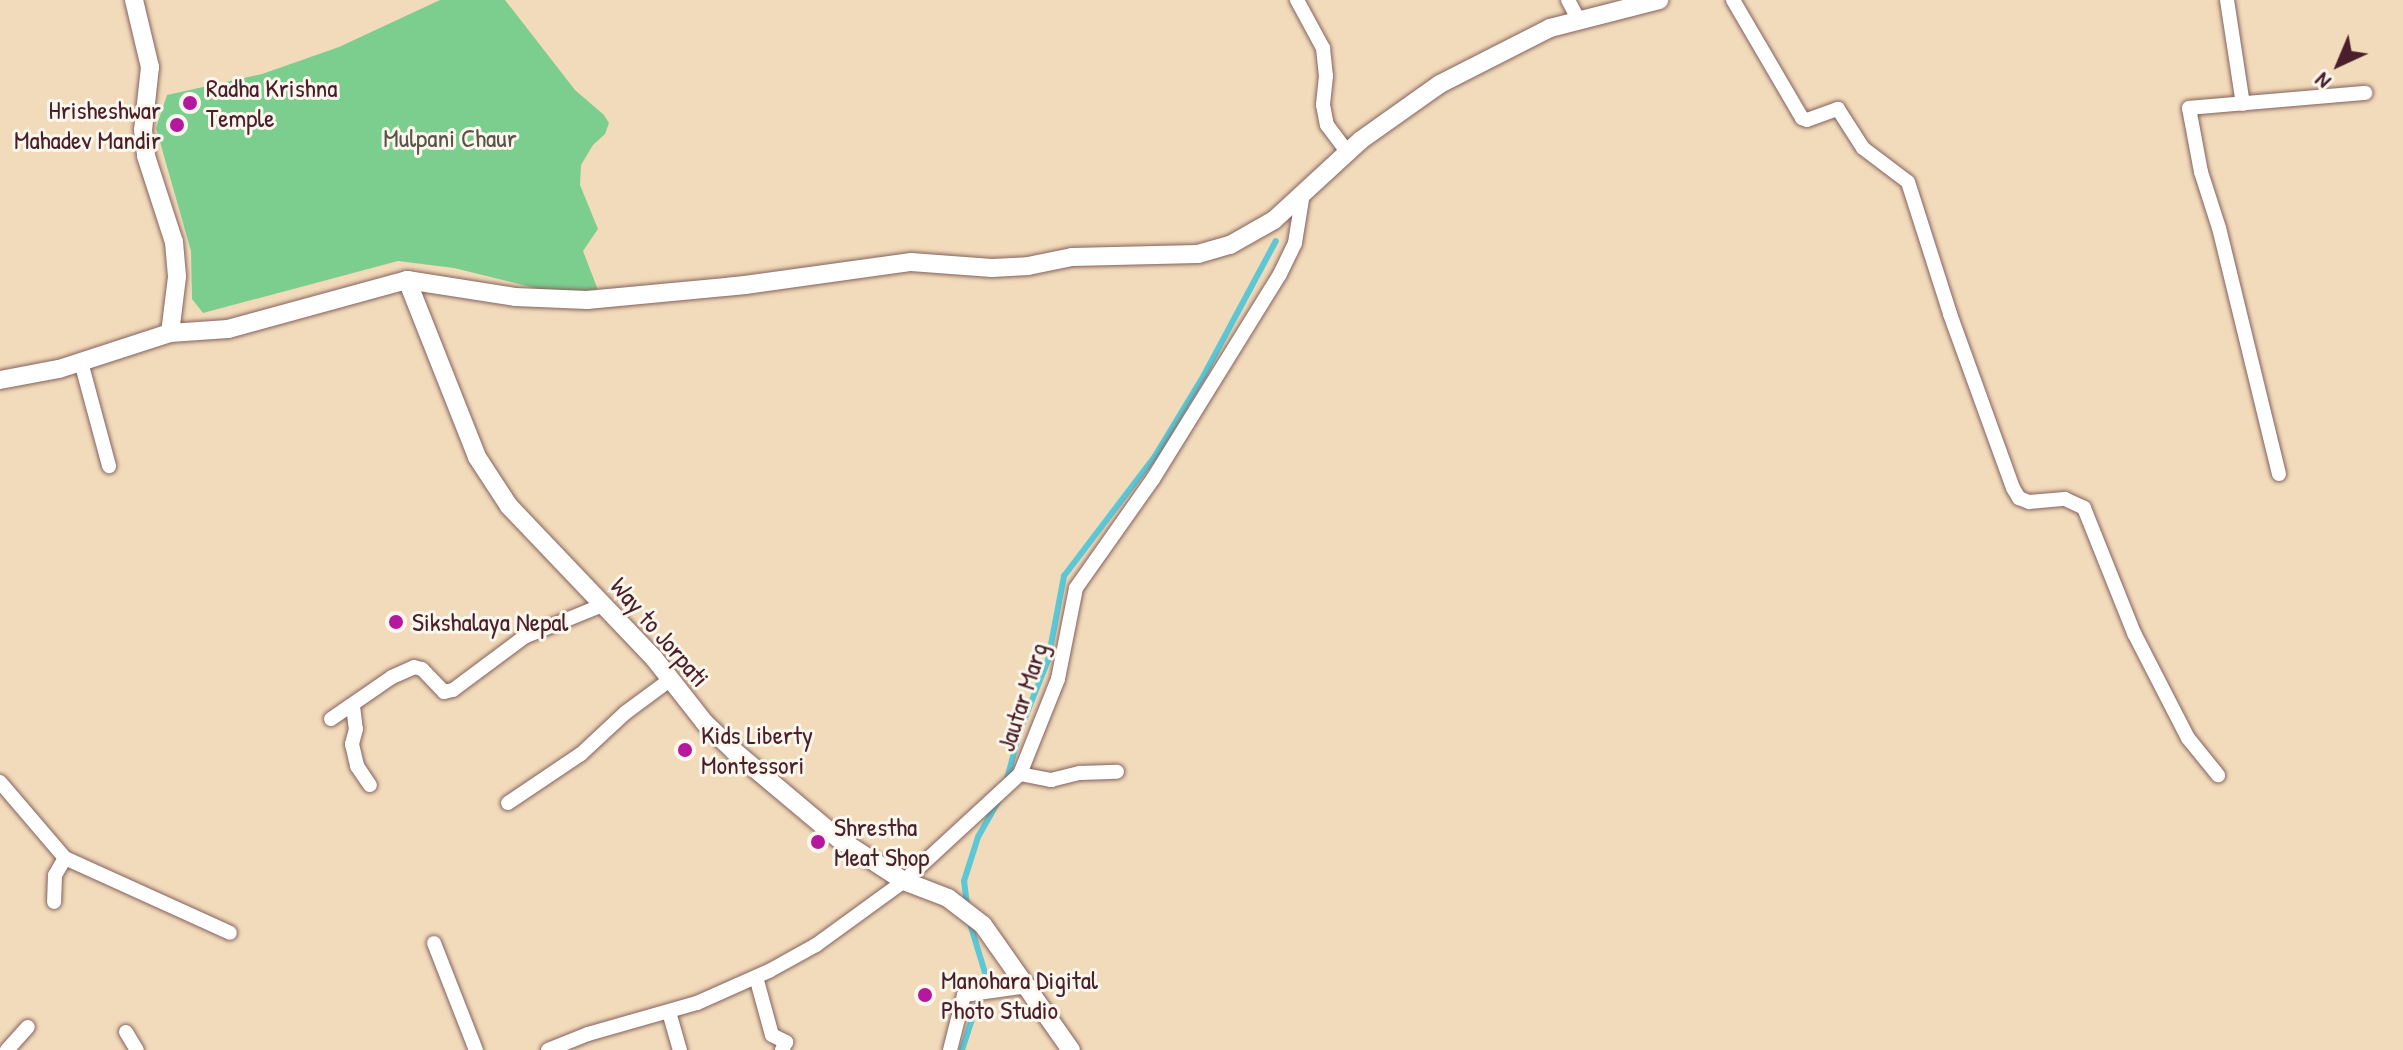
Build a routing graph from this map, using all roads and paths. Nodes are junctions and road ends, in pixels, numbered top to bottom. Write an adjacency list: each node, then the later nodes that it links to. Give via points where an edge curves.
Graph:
1 (134, 0): 13 (street, via 150,67 144,111 146,156 174,242 177,277)
2 (1297, 0): 10 (street, via 1323,48 1327,125)
3 (1568, 0): 7 (street)
4 (1659, 0): 7 (street)
5 (1733, 0): 24 (street, via 1802,118 1838,109 1863,148 1908,182 2013,488 2029,502 2065,499 2084,508 2141,646 2188,738)
6 (2227, 0): 9 (street)
7 (1578, 19): 10 (street, via 1440,84)
8 (2365, 93): 9 (street)
9 (2243, 104): 17 (street, via 2189,108)
10 (1347, 152): 11 (street)
11 (1303, 193): 12 (street, via 1253,234 1198,254 1072,257 992,268 911,262 587,300 515,297); 23 (street, Jautar Marg, via 1295,243 1280,274 1153,479 1076,588 1058,679)
12 (407, 280): 13 (street, via 228,329); 18 (street, Way to Jorpati, via 477,457 509,506)
13 (170, 333): 14 (street)
14 (81, 362): 15 (street); 16 (street)
15 (0, 380)
16 (109, 466)
17 (2279, 474)
18 (603, 605): 19 (street, Way to Jorpati); 20 (street, via 524,637 453,690 444,692 414,667)
19 (671, 679): 27 (street, via 581,754); 29 (street, Way to Jorpati, via 734,751 839,839)
20 (353, 706): 21 (street); 26 (street, via 352,744 357,766)
21 (331, 719)
22 (1117, 772): 23 (street, via 1051,780)
23 (1020, 774): 29 (street, Jautar Marg)
24 (2218, 775)
25 (0, 782): 28 (street)
26 (370, 785)
27 (508, 803)
28 (65, 858): 30 (street, via 55,875); 31 (street)
29 (904, 881): 33 (street, Jautar Marg, via 816,945); 34 (street, Way to Jorpati, via 948,898 983,925)
30 (54, 902)
31 (230, 933)
32 (434, 943): 40 (street)
33 (756, 977): 35 (street, Jautar Marg); 43 (street, via 772,1035 786,1042)
34 (1029, 986): 44 (street, via 964,995); 45 (street, Way to Jorpati)
35 (669, 1012): 41 (street, Jautar Marg); 42 (street)
36 (28, 1027): 38 (street)
37 (126, 1032): 39 (street)
38 (7, 1050)
39 (137, 1050)
40 (476, 1050)
41 (548, 1050)
42 (680, 1050)
43 (782, 1050)
44 (950, 1050)
45 (1071, 1050)

